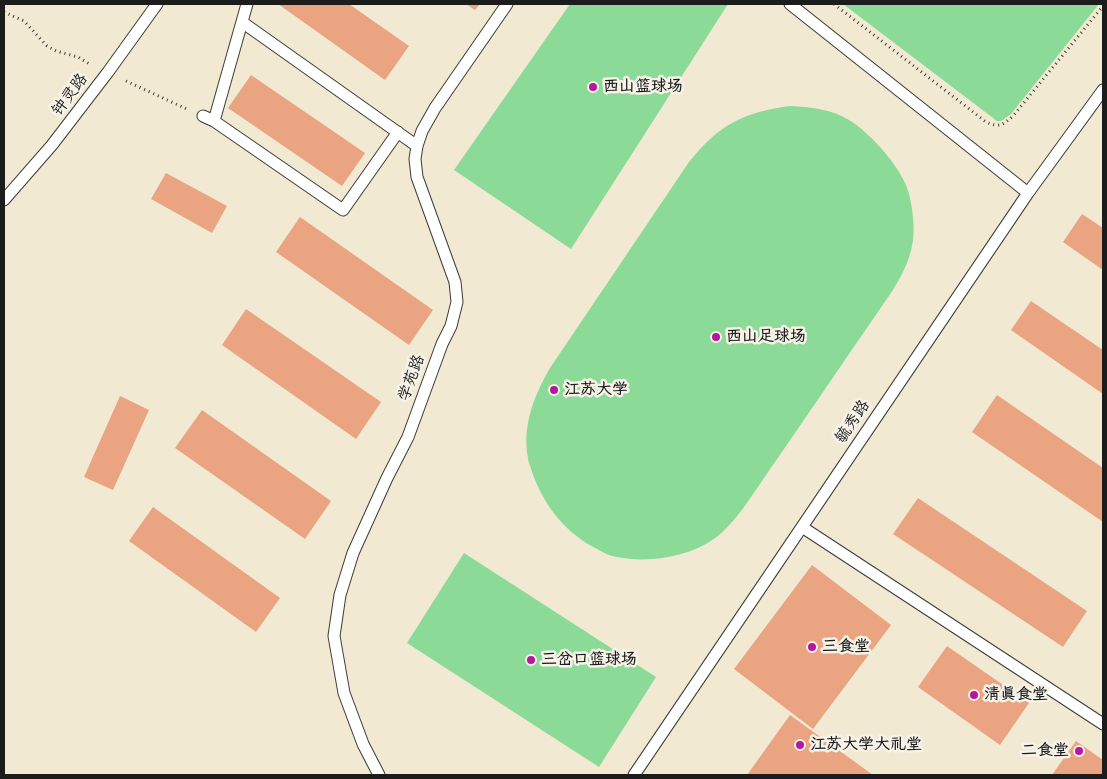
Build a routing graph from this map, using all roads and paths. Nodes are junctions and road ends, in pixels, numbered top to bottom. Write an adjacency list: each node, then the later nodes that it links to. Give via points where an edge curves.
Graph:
1 (157, 4): 16 (lane, 钟灵路, via 52,145)
2 (247, 4): 8 (lane)
3 (507, 4): 14 (lane, 学苑路, via 435,108)
4 (790, 4): 15 (lane)
5 (834, 4): 6 (path, via 994,126 1012,116)
6 (1103, 6)
7 (4, 12): 9 (path, via 24,21 47,46)
8 (242, 22): 12 (lane); 13 (lane)
9 (91, 65)
10 (126, 81): 12 (path)
11 (1103, 90): 15 (lane, 毓秀路)
12 (208, 119): 13 (lane, via 343,210)
13 (398, 132): 14 (lane)
14 (417, 146): 19 (lane, 学苑路, via 417,177 455,282 457,302 451,326 408,437 352,553 340,595 334,636 344,693 363,744)
15 (1028, 193): 17 (lane, 毓秀路)
16 (4, 200)
17 (802, 527): 18 (lane); 20 (lane, 毓秀路)
18 (1103, 724)
19 (379, 775)
20 (634, 775)

